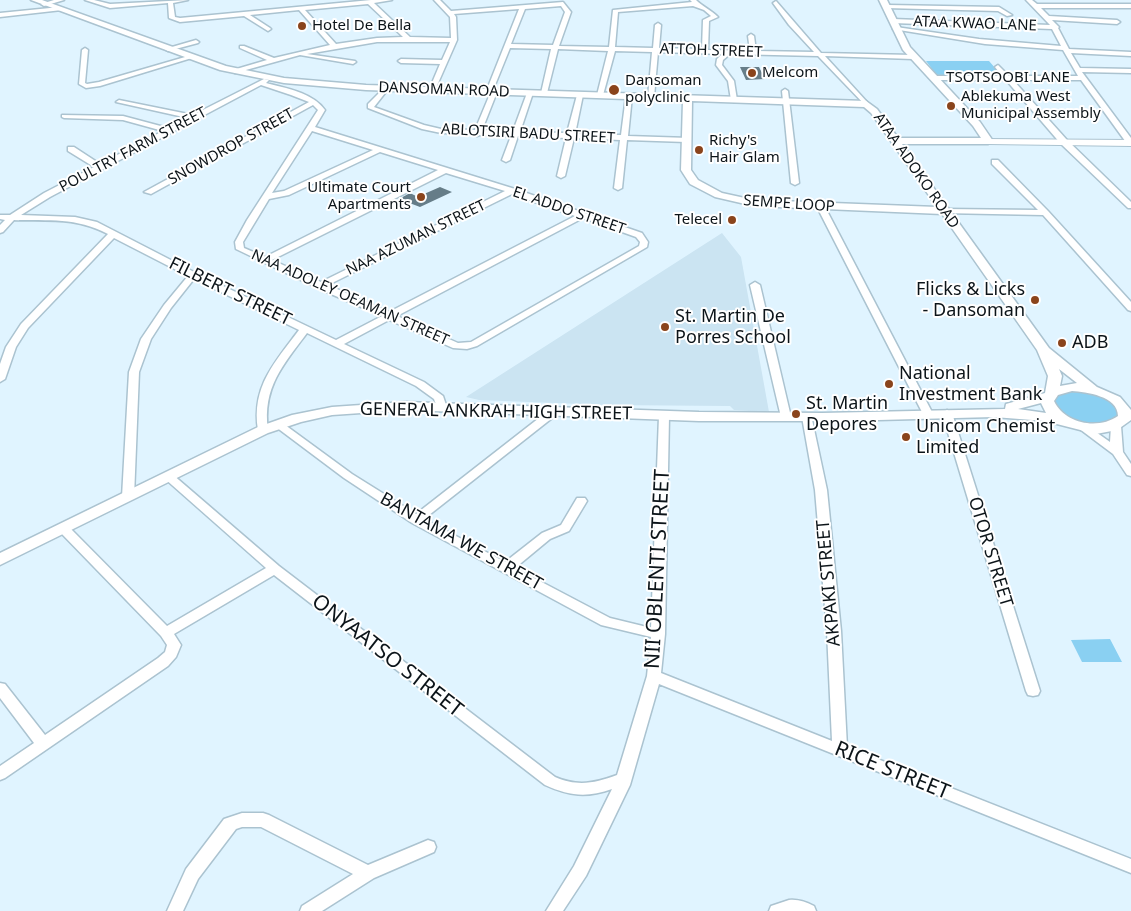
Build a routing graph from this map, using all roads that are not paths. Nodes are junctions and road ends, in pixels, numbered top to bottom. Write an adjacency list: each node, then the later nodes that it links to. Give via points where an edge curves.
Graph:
1 (88, 0): 6 (street, via 110,6)
2 (185, 0): 6 (street)
3 (388, 0): 8 (street)
4 (437, 0): 17 (street)
5 (1029, 0): 13 (street)
6 (170, 1): 18 (street, via 172,18 176,20)
7 (39, 2): 12 (main road, DANSOMAN ROAD)
8 (370, 2): 16 (street); 28 (street)
9 (694, 2): 35 (street, via 615,11); 40 (street, via 715,17 706,20)
10 (885, 3): 20 (street, via 1000,9); 24 (main road)
11 (776, 4): 45 (street, ATAA ADOKO ROAD, via 790,24)
12 (60, 5): 19 (street); 36 (main road, DANSOMAN ROAD)
13 (1036, 6): 14 (street); 21 (street)
14 (1131, 6)
15 (524, 7): 17 (street); 32 (street); 34 (street, via 563,4 568,12)
16 (300, 9): 18 (street); 31 (street)
17 (451, 13): 29 (street, via 455,23)
18 (244, 14): 26 (street)
19 (0, 15)
20 (1009, 15)
21 (1048, 18): 22 (street); 25 (street)
22 (1118, 22)
23 (658, 25): 38 (street)
24 (895, 25): 25 (street, ATAA KWAO LANE); 39 (street, via 981,42); 47 (main road, via 902,43)
25 (1056, 27): 39 (street)
26 (268, 29)
27 (751, 36): 42 (street)
28 (408, 39): 29 (street); 31 (street)
29 (454, 40): 51 (street)
30 (196, 42): 36 (street)
31 (334, 46): 43 (street)
32 (509, 46): 34 (street, ATTOH STREET); 64 (street)
33 (242, 47): 48 (street)
34 (555, 47): 35 (street, ATTOH STREET); 66 (street)
35 (612, 48): 38 (street, ATTOH STREET); 68 (street)
36 (168, 49): 46 (main road, DANSOMAN ROAD)
37 (85, 50): 46 (street, via 82,84 86,86)
38 (656, 50): 40 (street, ATTOH STREET); 70 (street)
39 (1065, 50): 44 (street); 53 (street)
40 (705, 51): 41 (street, ATTOH STREET)
41 (728, 52): 42 (street, ATTOH STREET); 72 (street, via 718,65 731,81)
42 (753, 52): 45 (street, ATTOH STREET)
43 (294, 54): 48 (street); 50 (street)
44 (1131, 54)
45 (821, 55): 47 (street, ATTOH STREET); 76 (street, ATAA ADOKO ROAD)
46 (192, 57): 54 (main road, DANSOMAN ROAD)
47 (913, 57): 57 (main road)
48 (273, 60): 54 (street)
49 (401, 60): 51 (street)
50 (353, 62)
51 (444, 62): 62 (street)
52 (998, 67): 58 (street)
53 (1077, 70): 55 (street); 59 (street)
54 (235, 71): 56 (main road, DANSOMAN ROAD)
55 (1131, 71)
56 (270, 78): 60 (street, POULTRY FARM STREET); 61 (main road, DANSOMAN ROAD)
57 (934, 78): 58 (street, TSOTSOOBI LANE); 87 (main road, via 977,124)
58 (1007, 78): 59 (street, TSOTSOOBI LANE); 88 (street)
59 (1082, 78): 89 (street)
60 (260, 84): 75 (street); 78 (street, POULTRY FARM STREET)
61 (386, 88): 62 (main road, DANSOMAN ROAD); 81 (street, ABLOTSIRI BADU STREET, via 370,108 429,129)
62 (432, 90): 64 (main road, DANSOMAN ROAD)
63 (785, 91): 73 (street)
64 (491, 92): 65 (main road, DANSOMAN ROAD); 81 (street)
65 (530, 94): 66 (main road, DANSOMAN ROAD); 82 (street)
66 (544, 94): 67 (main road, DANSOMAN ROAD)
67 (580, 94): 68 (main road, DANSOMAN ROAD); 83 (street)
68 (600, 95): 69 (main road, DANSOMAN ROAD)
69 (630, 96): 70 (main road, DANSOMAN ROAD); 84 (street)
70 (651, 97): 71 (main road, DANSOMAN ROAD)
71 (688, 99): 72 (main road, DANSOMAN ROAD); 85 (main road, SEMPE LOOP)
72 (734, 100): 73 (main road, DANSOMAN ROAD)
73 (785, 101): 76 (main road, DANSOMAN ROAD); 97 (street)
74 (119, 102): 78 (street)
75 (314, 102): 79 (street, NAA ADOLEY OEAMAN STREET, via 322,110); 100 (street, SNOWDROP STREET)
76 (866, 104): 86 (main road, ATAA ADOKO ROAD)
77 (64, 116): 80 (street, via 122,118)
78 (196, 118): 80 (street, POULTRY FARM STREET)
79 (311, 128): 91 (street, EL ADDO STREET); 101 (street, NAA ADOLEY OEAMAN STREET)
80 (170, 131): 94 (street, POULTRY FARM STREET)
81 (477, 134): 82 (street, ABLOTSIRI BADU STREET)
82 (516, 136): 83 (street, ABLOTSIRI BADU STREET); 92 (street)
83 (570, 136): 84 (street, ABLOTSIRI BADU STREET); 96 (street)
84 (623, 139): 85 (street, ABLOTSIRI BADU STREET); 98 (street)
85 (686, 140): 103 (main road, SEMPE LOOP, via 686,170 702,188 739,202)
86 (895, 141): 87 (main road); 104 (main road, ATAA ADOKO ROAD)
87 (988, 141): 88 (street)
88 (1064, 142): 89 (street); 102 (street)
89 (1131, 143)
90 (71, 149): 94 (street)
91 (379, 150): 95 (street, EL ADDO STREET); 101 (street, via 286,193)
92 (506, 160)
93 (995, 162): 105 (street)
94 (100, 168): 108 (street, POULTRY FARM STREET)
95 (445, 170): 99 (street, EL ADDO STREET); 111 (street)
96 (561, 176)
97 (794, 183)
98 (618, 188)
99 (512, 191): 106 (street, EL ADDO STREET); 114 (street, NAA AZUMAN STREET)
100 (148, 192)
101 (266, 197): 111 (street, NAA ADOLEY OEAMAN STREET, via 239,242 240,249)
102 (1131, 206)
103 (821, 207): 104 (main road, SEMPE LOOP); 129 (street)
104 (945, 211): 105 (street); 120 (main road, ATAA ADOKO ROAD)
105 (1046, 213): 115 (street)
106 (583, 215): 116 (street); 119 (street, EL ADDO STREET, via 639,235 644,242 643,247 474,344)
107 (0, 217): 108 (street, FILBERT STREET)
108 (12, 217): 109 (street, POULTRY FARM STREET); 110 (street, FILBERT STREET, via 75,220)
109 (0, 230)
110 (114, 233): 112 (street, FILBERT STREET); 121 (street, via 24,326 11,347)
111 (266, 260): 114 (street, NAA ADOLEY OEAMAN STREET)
112 (193, 275): 117 (street, FILBERT STREET); 141 (street, via 146,339 134,372)
113 (756, 285): 131 (street)
114 (320, 286): 116 (street, NAA ADOLEY OEAMAN STREET)
115 (1129, 303)
116 (388, 315): 118 (street); 119 (street, NAA ADOLEY OEAMAN STREET)
117 (305, 329): 118 (street, FILBERT STREET); 137 (street, via 281,360 266,388 260,406)
118 (337, 343): 125 (street, FILBERT STREET, via 432,390)
119 (456, 346)
120 (1044, 350): 122 (main road, ATAA ADOKO ROAD); 123 (main road, ATAA ADOKO ROAD, via 1055,376)
121 (0, 379)
122 (1100, 392): 123 (main road, GENERAL ANKRAH HIGH STREET, via 1071,387); 124 (main road, GENERAL ANKRAH HIGH STREET); 134 (main road, ATAA ADOKO ROAD, via 1122,406)
123 (1050, 394): 126 (main road, GENERAL ANKRAH HIGH STREET, via 1034,402); 133 (main road, via 1046,403)
124 (1131, 400)
125 (442, 408): 127 (main road, GENERAL ANKRAH HIGH STREET); 135 (main road, GENERAL ANKRAH HIGH STREET, via 333,410)
126 (995, 411): 128 (main road, GENERAL ANKRAH HIGH STREET); 133 (main road, GENERAL ANKRAH HIGH STREET)
127 (552, 413): 130 (main road, GENERAL ANKRAH HIGH STREET); 143 (street)
128 (947, 413): 129 (main road, GENERAL ANKRAH HIGH STREET); 152 (street, OTOR STREET)
129 (928, 414): 132 (main road, GENERAL ANKRAH HIGH STREET)
130 (664, 416): 131 (main road, GENERAL ANKRAH HIGH STREET); 149 (street, NII OBLENTI STREET)
131 (786, 417): 132 (main road, GENERAL ANKRAH HIGH STREET)
132 (807, 417): 154 (street, AKPAKI STREET, via 821,490 834,631)
133 (1062, 420): 136 (main road, GENERAL ANKRAH HIGH STREET)
134 (1124, 420): 136 (main road, GENERAL ANKRAH HIGH STREET, via 1103,429); 138 (street, via 1115,436)
135 (278, 424): 137 (main road, GENERAL ANKRAH HIGH STREET); 143 (street, BANTAMA WE STREET, via 348,476)
136 (1082, 427): 138 (street)
137 (263, 430): 140 (main road, GENERAL ANKRAH HIGH STREET)
138 (1117, 452): 139 (street)
139 (1131, 473)
140 (168, 476): 141 (main road, GENERAL ANKRAH HIGH STREET); 147 (street, ONYAATSO STREET)
141 (128, 497): 144 (main road, GENERAL ANKRAH HIGH STREET)
142 (581, 501): 146 (street, via 564,528 546,536)
143 (416, 520): 146 (street, BANTAMA WE STREET)
144 (64, 528): 145 (main road, GENERAL ANKRAH HIGH STREET); 148 (street)
145 (0, 560)
146 (506, 568): 149 (street, BANTAMA WE STREET, via 606,622)
147 (275, 569): 148 (street); 156 (street, ONYAATSO STREET, via 550,781 566,790 578,791 595,790)
148 (166, 634): 153 (street, via 174,644 171,654 163,662)
149 (658, 634): 150 (street, NII OBLENTI STREET)
150 (654, 676): 154 (street, RICE STREET); 156 (street, NII OBLENTI STREET)
151 (0, 688): 153 (street)
152 (1033, 691)
153 (43, 743): 155 (street)
154 (840, 750): 158 (street, RICE STREET)
155 (0, 774)
156 (623, 779): 162 (street, NII OBLENTI STREET, via 580,871)
157 (428, 847): 159 (street)
158 (1131, 866)
159 (368, 873): 160 (street, via 263,820 242,820 230,824 192,874); 161 (street)
160 (175, 911)
161 (308, 911)
162 (554, 911)
163 (777, 911): 164 (street, via 788,907 801,907)
164 (808, 911)

